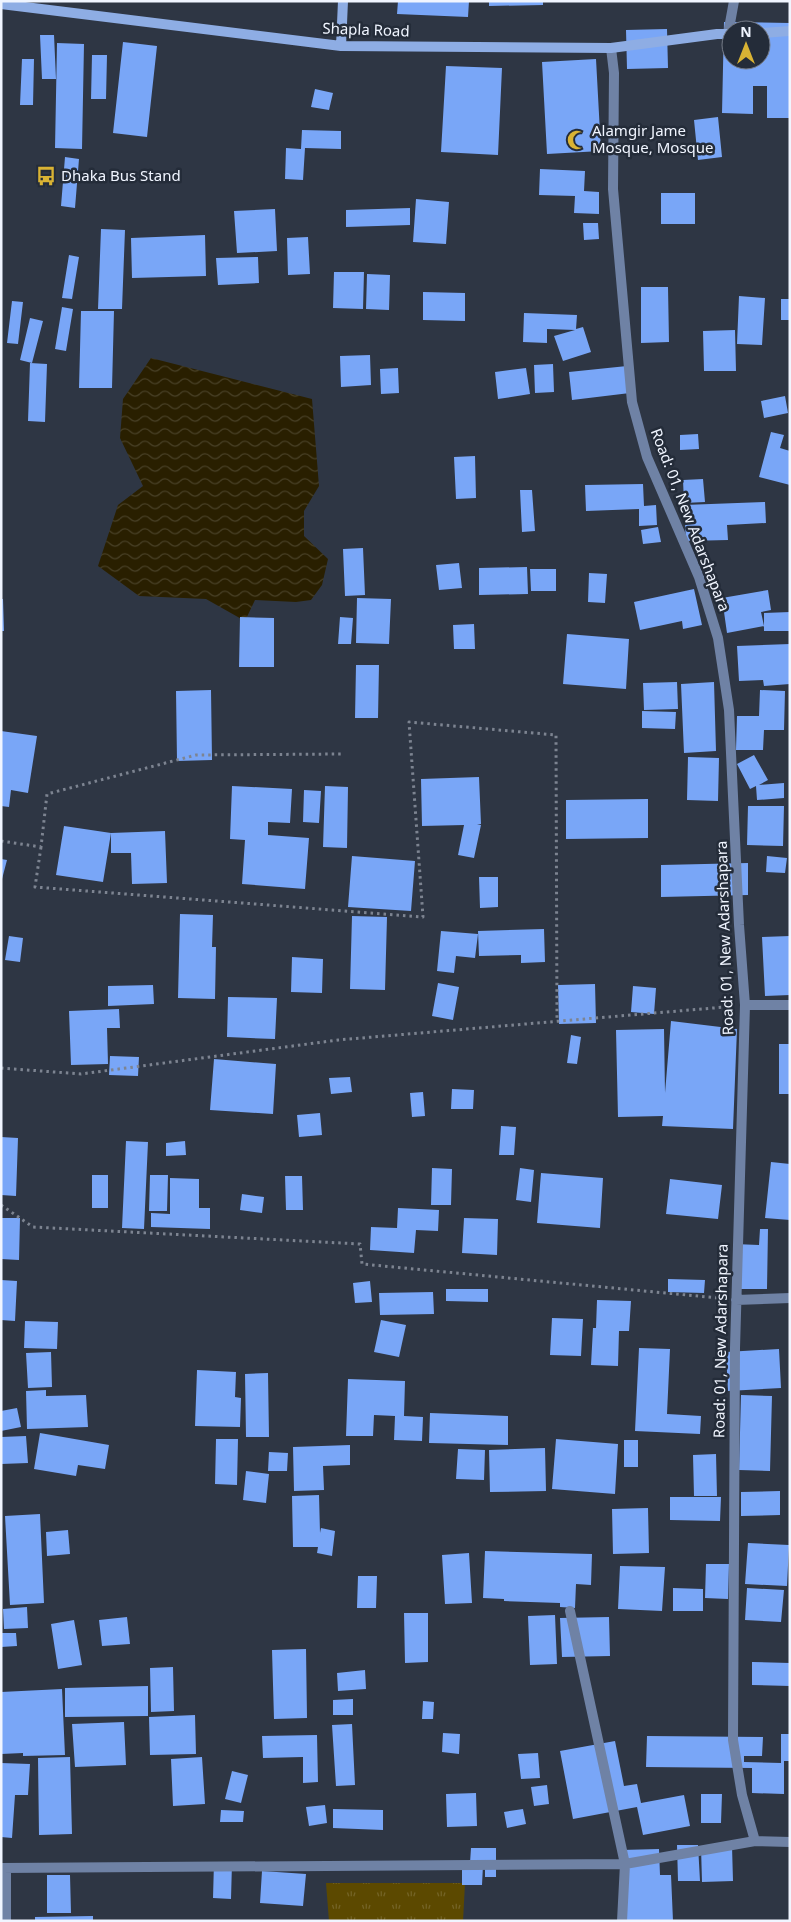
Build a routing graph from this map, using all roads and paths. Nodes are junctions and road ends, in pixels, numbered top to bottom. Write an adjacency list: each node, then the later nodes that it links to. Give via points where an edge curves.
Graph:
1 (343, 1): 8 (street)
2 (734, 1): 4 (street)
3 (1, 4): 8 (street, Shapla Road)
4 (732, 20)
5 (790, 31): 6 (street)
6 (771, 33)
7 (721, 35): 9 (street, Shapla Road)
8 (341, 46): 9 (street, Shapla Road)
9 (611, 48): 13 (street, Road: 01, New Adarshapara, via 614,73 613,189 632,402 647,457 699,578 718,638 728,710)
10 (341, 754): 12 (path, via 196,756 47,794)
11 (1, 841): 12 (path)
12 (41, 847): 15 (path, via 35,887 424,917 409,722 556,735)
13 (746, 1005): 14 (street); 15 (path); 19 (street, Road: 01, New Adarshapara)
14 (790, 1005)
15 (557, 1021): 16 (path, via 338,1040 81,1074)
16 (1, 1068)
17 (1, 1205): 19 (path, via 33,1227 360,1244 362,1264)
18 (790, 1298): 19 (street)
19 (736, 1300): 21 (street, Road: 01, New Adarshapara, via 733,1740)
20 (570, 1610): 23 (street)
21 (754, 1841): 22 (street); 23 (street)
22 (790, 1842)
23 (624, 1864): 24 (street); 26 (street)
24 (4, 1868): 25 (street)
25 (6, 1921)
26 (622, 1921)

